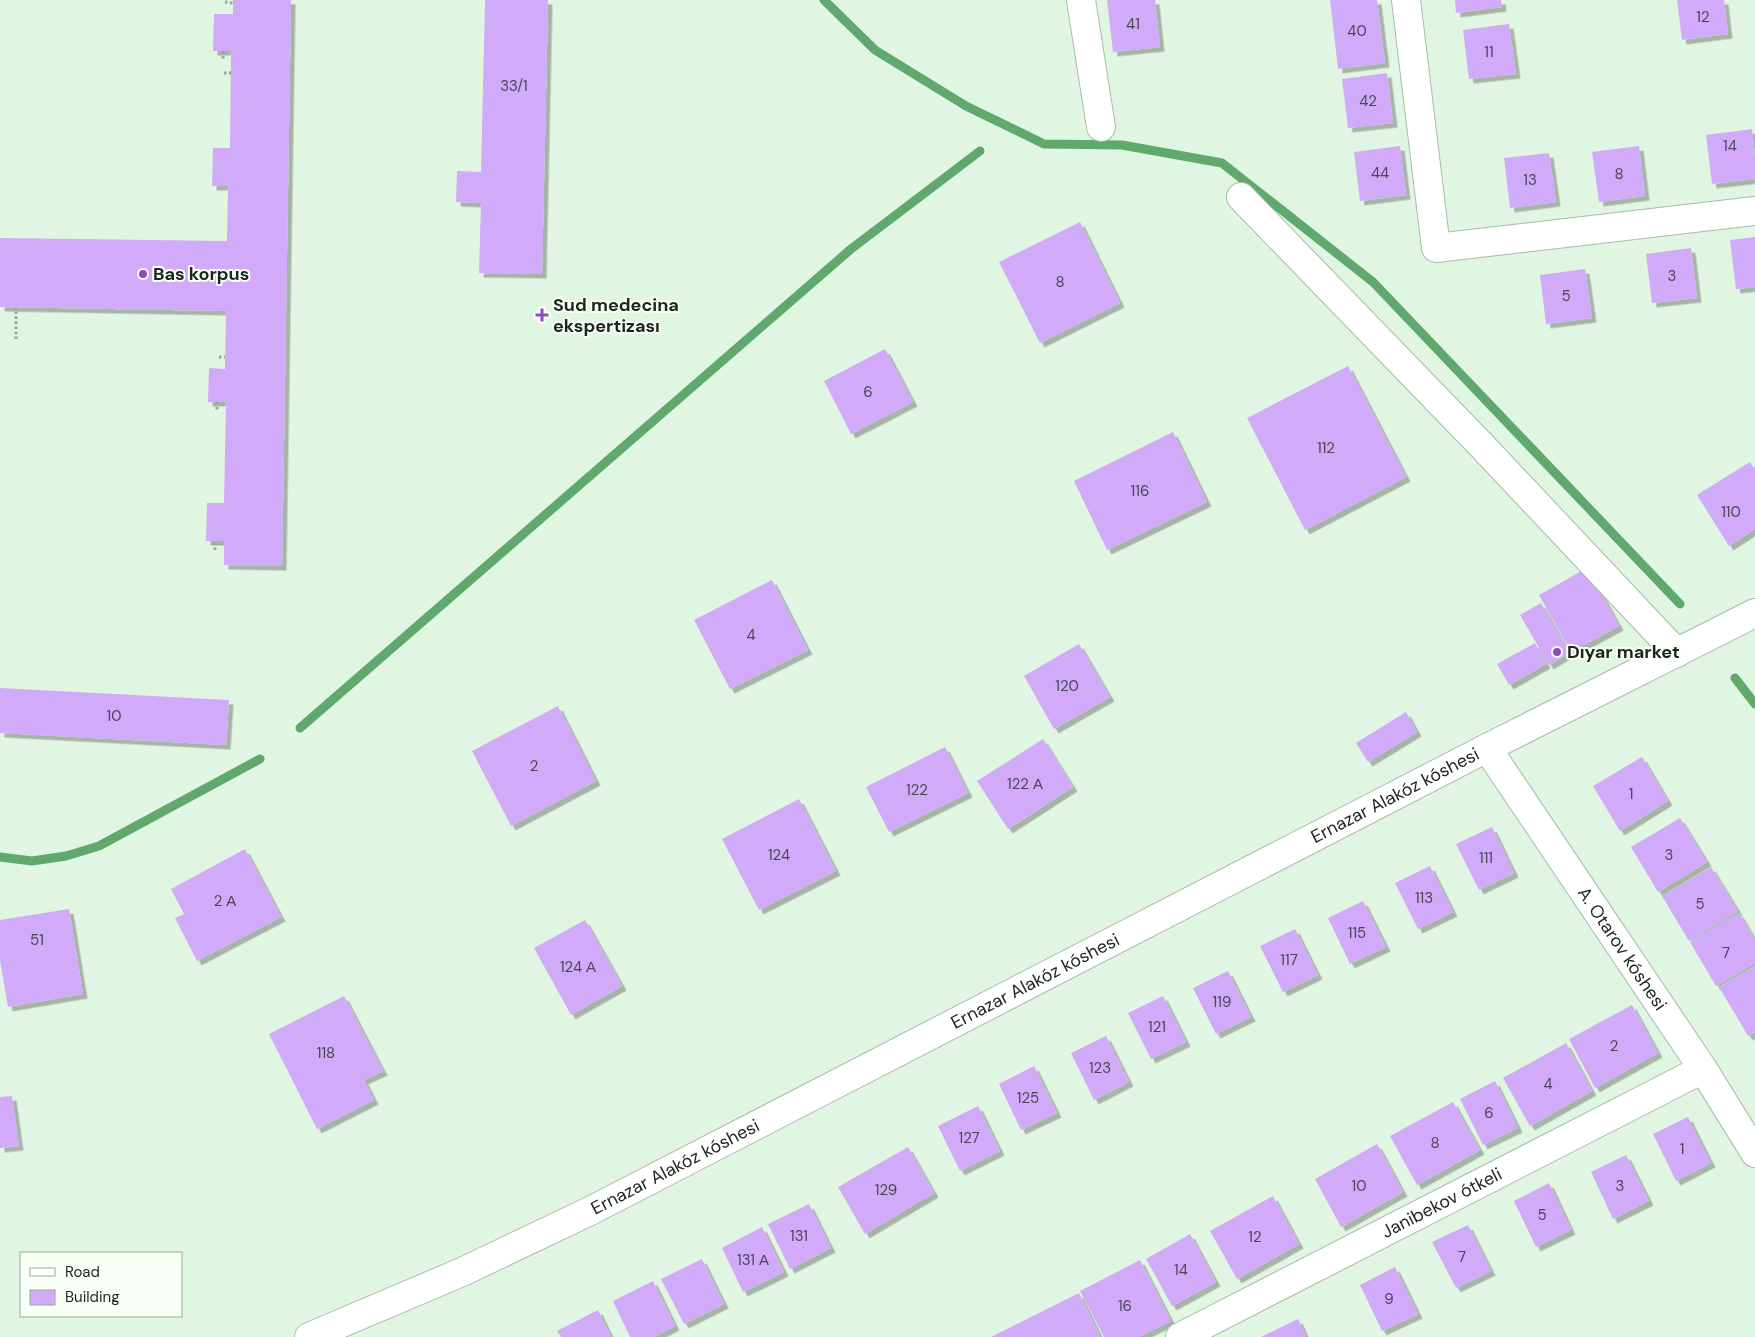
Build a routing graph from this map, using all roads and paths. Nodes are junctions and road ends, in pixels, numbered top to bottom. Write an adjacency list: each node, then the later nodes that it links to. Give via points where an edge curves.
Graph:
1 (1081, 0): 9 (street)
2 (1406, 0): 11 (street, via 1436,248)
3 (225, 2): 4 (path)
4 (233, 3)
5 (223, 51): 6 (path)
6 (223, 59)
7 (224, 73): 8 (path)
8 (231, 73)
9 (1101, 127)
10 (1241, 197): 21 (street)
11 (1755, 211)
12 (16, 308): 13 (path)
13 (16, 339)
14 (219, 357): 15 (path)
15 (225, 357)
16 (217, 402): 17 (path)
17 (217, 412)
18 (215, 541): 19 (path)
19 (215, 550)
20 (1755, 613): 21 (street, Ernazar Alakóz kóshesi)
21 (1677, 653): 22 (street, Ernazar Alakóz kóshesi)
22 (1487, 748): 23 (street, A. Otarov kóshesi); 25 (street, Ernazar Alakóz kóshesi, via 590,1210 462,1272)
23 (1703, 1069): 24 (street, A. Otarov kóshesi); 26 (street, Janibekov ótkeli)
24 (1755, 1153)
25 (309, 1337)
26 (1180, 1337)

